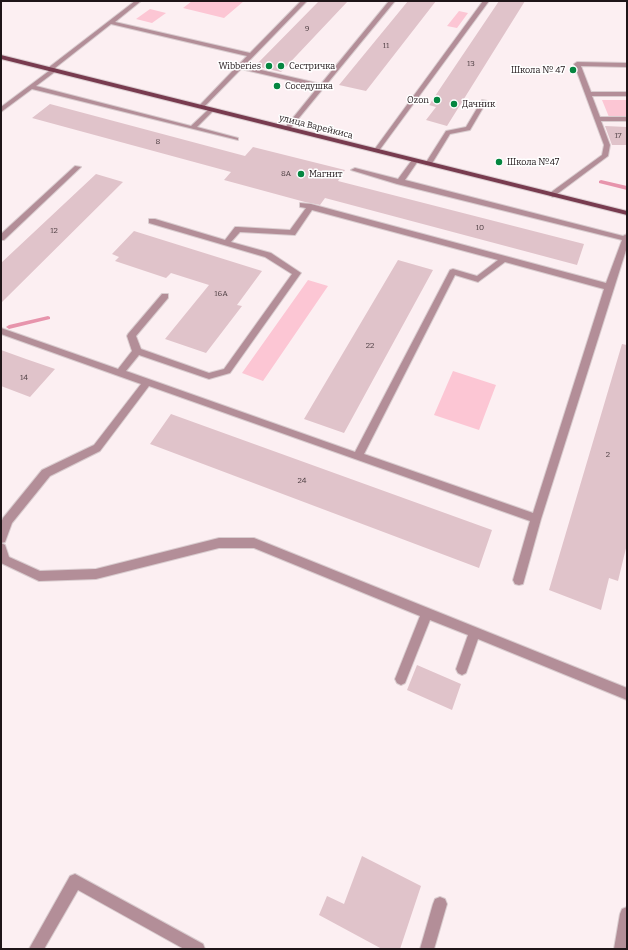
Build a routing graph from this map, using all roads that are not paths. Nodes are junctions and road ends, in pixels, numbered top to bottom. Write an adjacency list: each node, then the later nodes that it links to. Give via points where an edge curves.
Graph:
1 (138, 1): 5 (street)
2 (304, 1): 6 (street)
3 (392, 1): 11 (street)
4 (486, 1): 24 (street)
5 (109, 22): 6 (street); 10 (street)
6 (252, 55): 9 (street)
7 (1, 57): 10 (main road, улица Варейкиса)
8 (627, 65): 13 (street, via 577,64)
9 (241, 67): 11 (street); 16 (street)
10 (52, 70): 12 (street); 16 (main road, улица Варейкиса)
11 (323, 86): 22 (street)
12 (31, 87): 17 (street); 21 (street)
13 (588, 94): 14 (street); 19 (street)
14 (627, 94)
15 (484, 101): 26 (street, via 468,129 448,132)
16 (201, 107): 18 (main road, улица Варейкиса)
17 (1, 110)
18 (210, 110): 21 (street); 22 (main road, улица Варейкиса)
19 (598, 119): 20 (street); 30 (street, via 607,145 604,156)
20 (627, 120)
21 (192, 128): 23 (street)
22 (287, 129): 24 (main road, улица Варейкиса)
23 (236, 139)
24 (376, 151): 25 (main road, улица Варейкиса)
25 (414, 160): 26 (main road, улица Варейкиса); 29 (street)
26 (429, 164): 30 (main road, улица Варейкиса)
27 (77, 167): 33 (street)
28 (354, 170): 29 (street)
29 (400, 182): 34 (street)
30 (553, 195): 31 (main road, улица Варейкиса)
31 (627, 213)
32 (152, 221): 35 (street)
33 (1, 238)
34 (626, 238): 37 (street)
35 (226, 243): 36 (street, via 238,229 292,233 307,206); 40 (street, via 268,255 297,273 227,371 209,376)
36 (504, 259): 37 (street); 43 (street, via 478,279 453,272)
37 (610, 287): 44 (street)
38 (165, 296): 40 (street, via 131,336)
39 (1, 332): 41 (street)
40 (137, 352): 41 (street)
41 (120, 373): 42 (street)
42 (147, 382): 43 (street); 45 (street, via 97,448 46,473 7,521)
43 (358, 456): 44 (street)
44 (536, 519): 47 (street)
45 (1, 539)
46 (1, 548): 48 (street, via 5,560 39,576 96,574 219,543 254,543)
47 (519, 580)
48 (427, 614): 49 (street); 51 (street)
49 (475, 633): 50 (street); 52 (street)
50 (462, 669)
51 (401, 679)
52 (627, 694)
53 (440, 904): 57 (street)
54 (627, 914): 58 (street)
55 (36, 949): 56 (street, via 75,881)
56 (198, 949)
57 (427, 949)
58 (621, 949)

